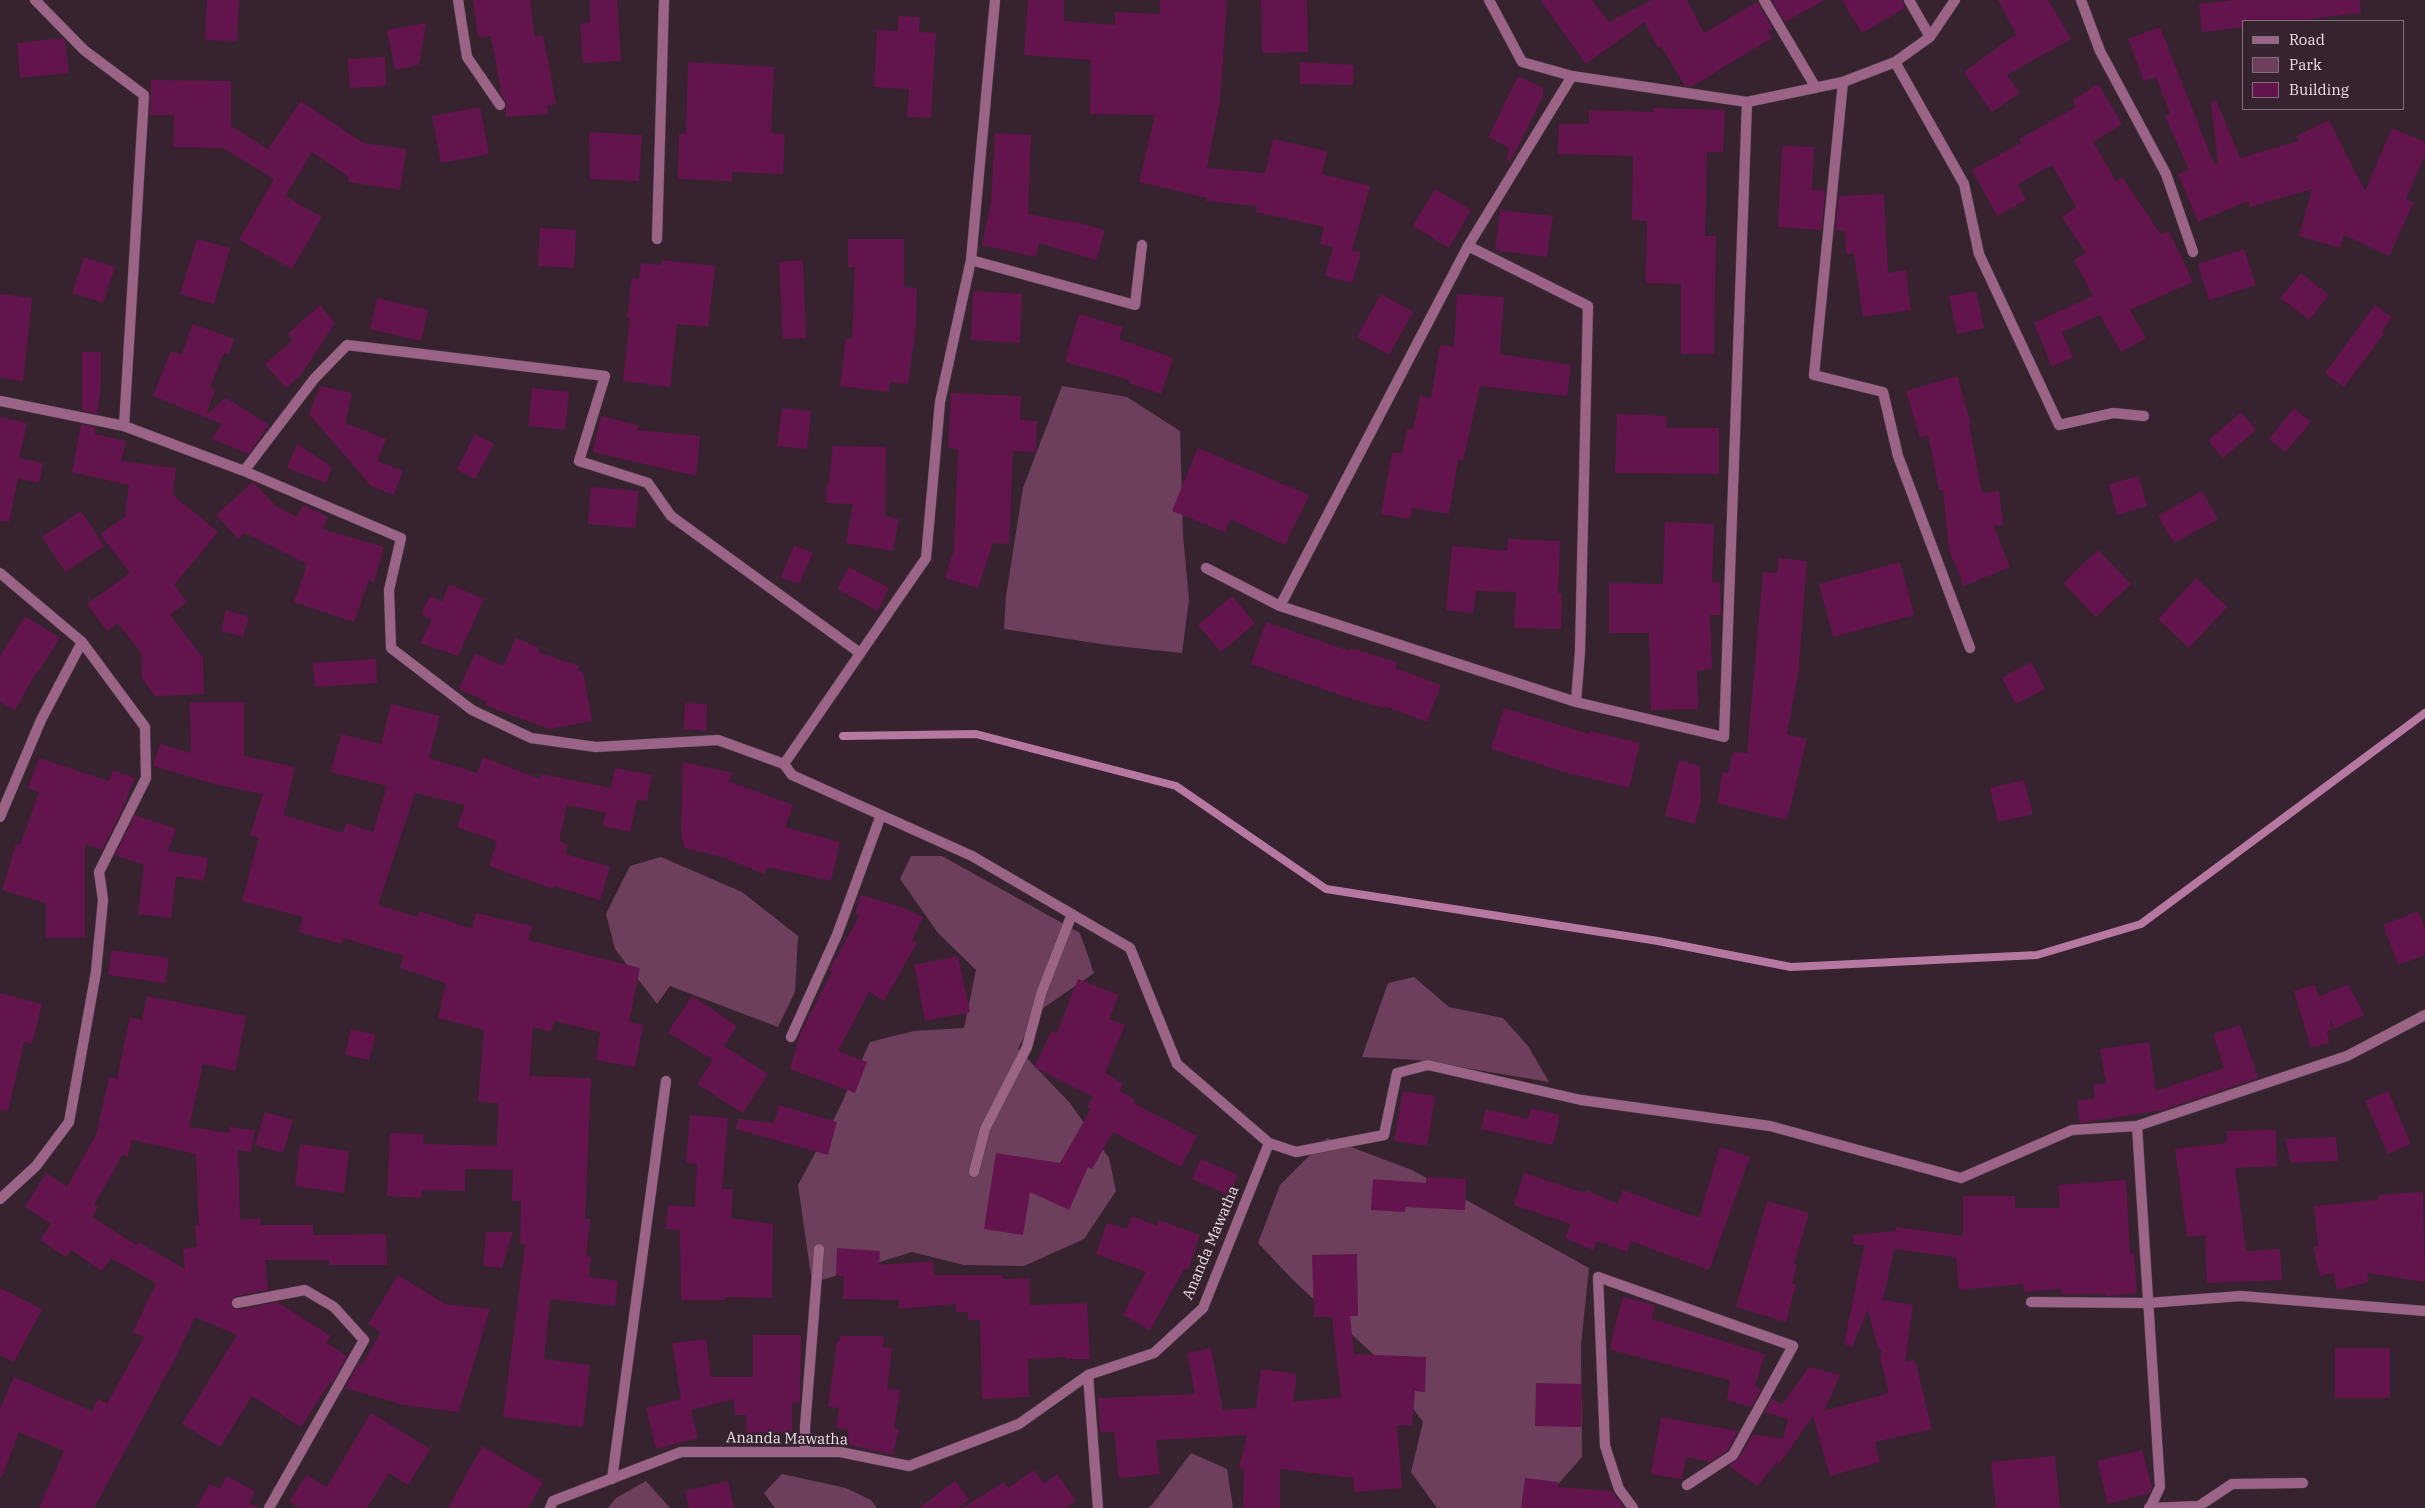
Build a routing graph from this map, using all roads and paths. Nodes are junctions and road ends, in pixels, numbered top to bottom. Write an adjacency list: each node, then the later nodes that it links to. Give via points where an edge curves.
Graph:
1 (36, 0): 24 (street, via 84,50 144,95)
2 (458, 0): 16 (street, via 468,57)
3 (664, 0): 17 (street)
4 (995, 0): 21 (street)
5 (1489, 0): 12 (street, via 1522,62)
6 (1764, 0): 14 (street)
7 (1908, 0): 10 (street)
8 (1955, 0): 10 (street)
9 (2081, 0): 20 (street, via 2100,51 2166,174)
10 (1930, 37): 11 (street)
11 (1895, 62): 13 (street); 23 (street, via 1964,184 1979,254 2059,425 2113,413)
12 (1572, 76): 15 (street); 19 (street)
13 (1843, 82): 14 (street); 30 (street, via 1814,375 1883,392 1898,456)
14 (1816, 88): 15 (street)
15 (1748, 102): 32 (street, via 1724,737)
16 (500, 105)
17 (657, 239)
18 (1142, 245): 21 (street, via 1135,305)
19 (1468, 246): 28 (street); 32 (street, via 1588,306)
20 (2194, 252)
21 (972, 260): 31 (street, via 940,402 926,558)
22 (0, 401): 24 (street)
23 (2144, 416)
24 (124, 426): 25 (street)
25 (244, 471): 31 (street, via 314,379 347,345 605,376 579,461 648,484 671,516); 33 (street, via 401,538 389,590 392,648 472,710 531,738 596,747 718,740)
26 (1206, 568): 28 (street)
27 (0, 573): 29 (street)
28 (1280, 606): 32 (street)
29 (82, 642): 35 (street, via 42,720); 43 (street, via 145,727 146,778 99,872 103,900 96,972 69,1122 36,1166)
30 (1970, 648)
31 (860, 653): 33 (street)
32 (1576, 702)
33 (784, 764): 34 (street, via 792,775)
34 (881, 815): 36 (street, via 972,856); 38 (street, via 837,934)
35 (0, 816)
36 (1072, 914): 41 (street, via 1130,948 1177,1064); 42 (street, via 1041,994 1027,1047 984,1129)
37 (2425, 1015): 40 (street, via 2347,1056)
38 (791, 1038)
39 (666, 1081): 51 (street)
40 (2138, 1126): 41 (street, via 2072,1130 1962,1178 1770,1126 1581,1100 1428,1065 1397,1073 1384,1135 1296,1152); 47 (street)
41 (1269, 1143): 49 (street, Ananda Mawatha, via 1203,1308 1154,1353)
42 (974, 1172)
43 (0, 1199)
44 (819, 1249): 50 (street)
45 (2031, 1302): 47 (street)
46 (237, 1303): 54 (street, via 305,1290 334,1307 364,1340)
47 (2148, 1303): 48 (street, via 2241,1296); 58 (street, via 2160,1487)
48 (2425, 1311)
49 (1088, 1375): 50 (street, Ananda Mawatha, via 1019,1424 909,1466 840,1452); 56 (street)
50 (805, 1452): 51 (street, Ananda Mawatha, via 681,1452)
51 (612, 1479): 55 (street, Ananda Mawatha, via 553,1501)
52 (2303, 1483): 58 (street, via 2232,1484 2199,1506)
53 (1687, 1485): 57 (street, via 1733,1455 1793,1346 1598,1277 1605,1446 1619,1489)
54 (269, 1508)
55 (550, 1508)
56 (1098, 1508)
57 (1633, 1508)
58 (2150, 1508)

